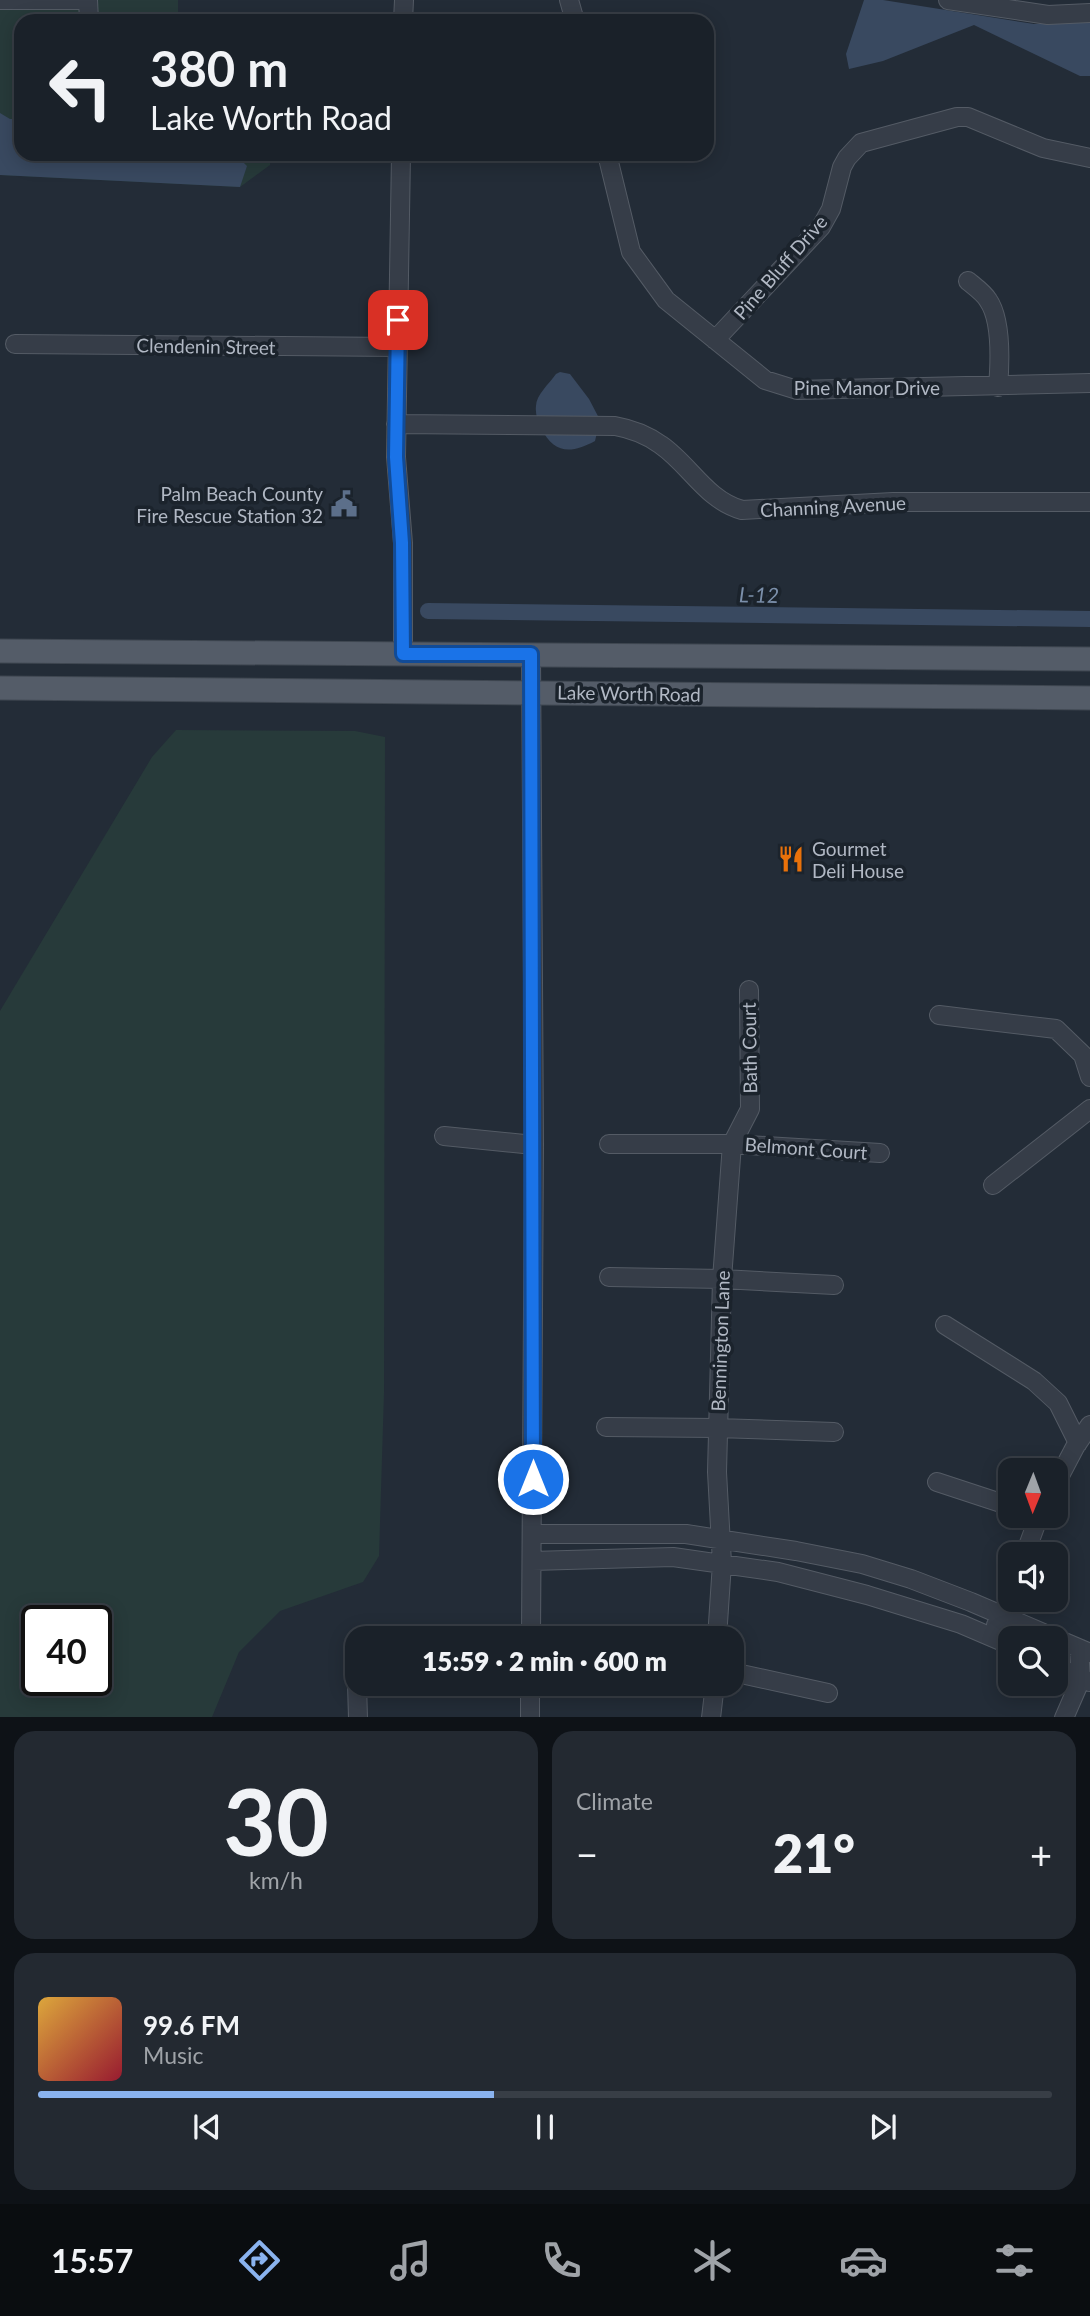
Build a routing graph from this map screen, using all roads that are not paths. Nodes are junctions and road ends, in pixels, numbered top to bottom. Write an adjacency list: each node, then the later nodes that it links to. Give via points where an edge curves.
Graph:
1 (0, 0): 2 (street)
2 (88, 0)
3 (948, 0): 4 (street, via 1048,15)
4 (1090, 13)
5 (1090, 158): 9 (street, Pine Bluff Drive, via 1042,148 968,117 861,143 842,167 821,227)
6 (401, 161): 11 (street)
7 (609, 161): 9 (street, Pine Manor Drive, via 631,252 666,300)
8 (968, 281): 13 (street, via 989,300 997,327)
9 (715, 340): 13 (street, Pine Manor Drive, via 765,380 797,390)
10 (15, 344): 11 (street, Clendenin Street)
11 (398, 347): 14 (street)
12 (1090, 383): 13 (street, Pine Manor Drive)
13 (998, 387)
14 (396, 424): 15 (street, Channing Avenue, via 615,426 638,431 662,445 727,506 742,510 893,502); 17 (street)
15 (1090, 502)
16 (0, 650): 17 (main road, Lake Worth Road)
17 (403, 654): 18 (main road, Lake Worth Road)
18 (531, 654): 19 (main road, Lake Worth Road); 22 (street)
19 (901, 657): 20 (main road, Lake Worth Road); 23 (main road, via 856,672)
20 (1090, 659)
21 (0, 688): 22 (main road, Lake Worth Road)
22 (532, 692): 23 (main road, Lake Worth Road); 32 (street)
23 (834, 694): 24 (main road, Lake Worth Road)
24 (1090, 698)
25 (748, 990): 31 (street, Bath Court, via 750,1109)
26 (939, 1015): 27 (street, via 1056,1029 1083,1055)
27 (1090, 1077)
28 (1090, 1109): 34 (street)
29 (444, 1136): 32 (street)
30 (609, 1144): 31 (street, Belmont Court)
31 (732, 1144): 33 (street, Belmont Court); 36 (street, Bennington Lane)
32 (534, 1145): 47 (street)
33 (880, 1153)
34 (993, 1185)
35 (609, 1277): 36 (street)
36 (722, 1279): 37 (street); 41 (street, Bennington Lane)
37 (834, 1285)
38 (945, 1325): 43 (street, via 1034,1381 1058,1403)
39 (1090, 1425): 43 (street)
40 (606, 1427): 41 (street)
41 (717, 1427): 42 (street); 48 (street, Bennington Lane)
42 (834, 1432)
43 (1078, 1443): 44 (street)
44 (1068, 1461)
45 (937, 1482): 46 (street)
46 (998, 1502)
47 (533, 1534): 48 (street); 49 (street)
48 (719, 1538): 50 (street, Bennington Lane); 52 (street, via 862,1564)
49 (532, 1561): 50 (street, via 673,1557); 53 (street)
50 (722, 1563): 54 (street, Bennington Lane); 55 (street, via 867,1595 961,1623)
51 (1004, 1612): 52 (street)
52 (1003, 1615): 55 (street); 57 (street)
53 (531, 1626)
54 (718, 1626)
55 (988, 1636): 56 (street)
56 (998, 1640)
57 (1085, 1651): 60 (street)
58 (1068, 1672): 60 (street)
59 (744, 1675): 61 (street)
60 (1086, 1681): 68 (street)
61 (828, 1693)
62 (357, 1696): 65 (street)
63 (530, 1696): 66 (street)
64 (714, 1696): 67 (street)
65 (358, 1717)
66 (530, 1717)
67 (711, 1717)
68 (1064, 1717)

